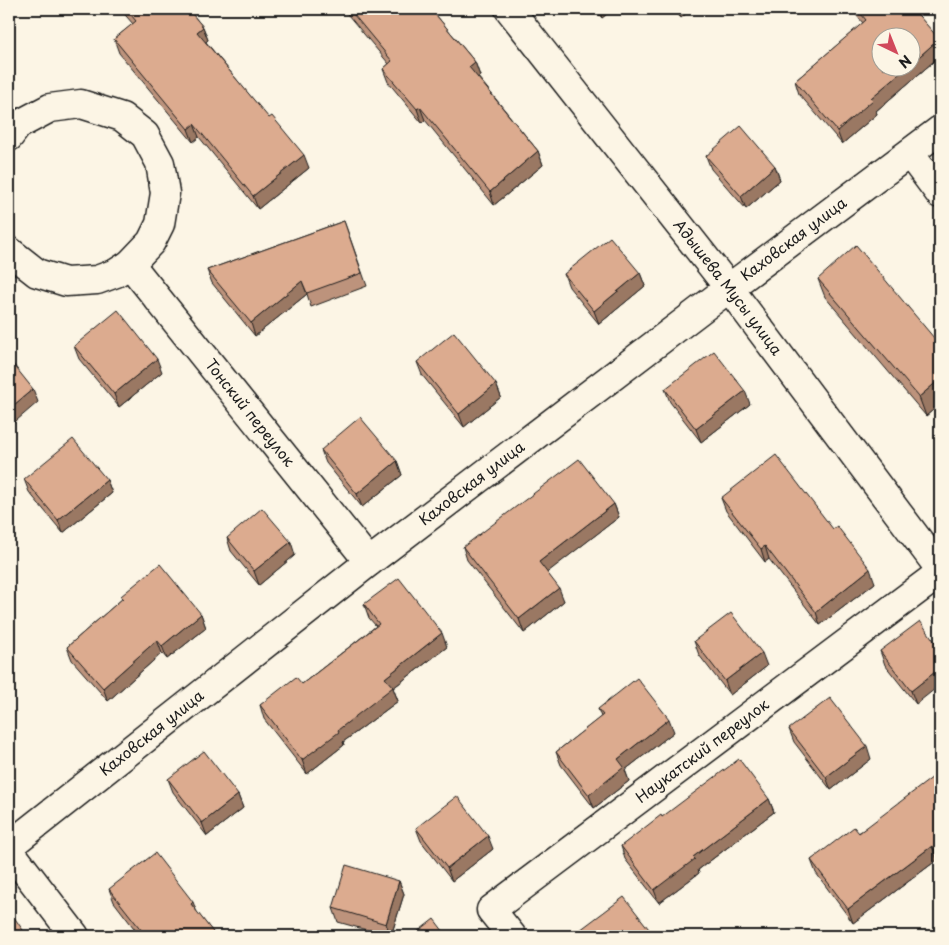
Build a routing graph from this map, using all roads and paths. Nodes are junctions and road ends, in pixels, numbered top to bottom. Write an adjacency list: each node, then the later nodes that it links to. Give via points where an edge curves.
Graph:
1 (509, 9): 8 (street, Адышева Мусы улица)
2 (940, 130): 4 (street, Каховская улица)
3 (9, 137): 7 (street, via 18,125 50,108 81,104 122,116 144,135 160,163 165,194 160,224 151,242)
4 (910, 154): 5 (street); 8 (street, Каховская улица)
5 (940, 194)
6 (9, 251): 7 (street, via 36,273 66,282 97,280)
7 (130, 264): 9 (street, Тонский переулок)
8 (729, 288): 9 (street, Каховская улица); 10 (street, Адышева Мусы улица)
9 (369, 562): 11 (street, Каховская улица)
10 (940, 571): 14 (street, Наукатский переулок, via 492,910)
11 (9, 846)
12 (9, 850): 13 (street)
13 (75, 936)
14 (512, 936)

